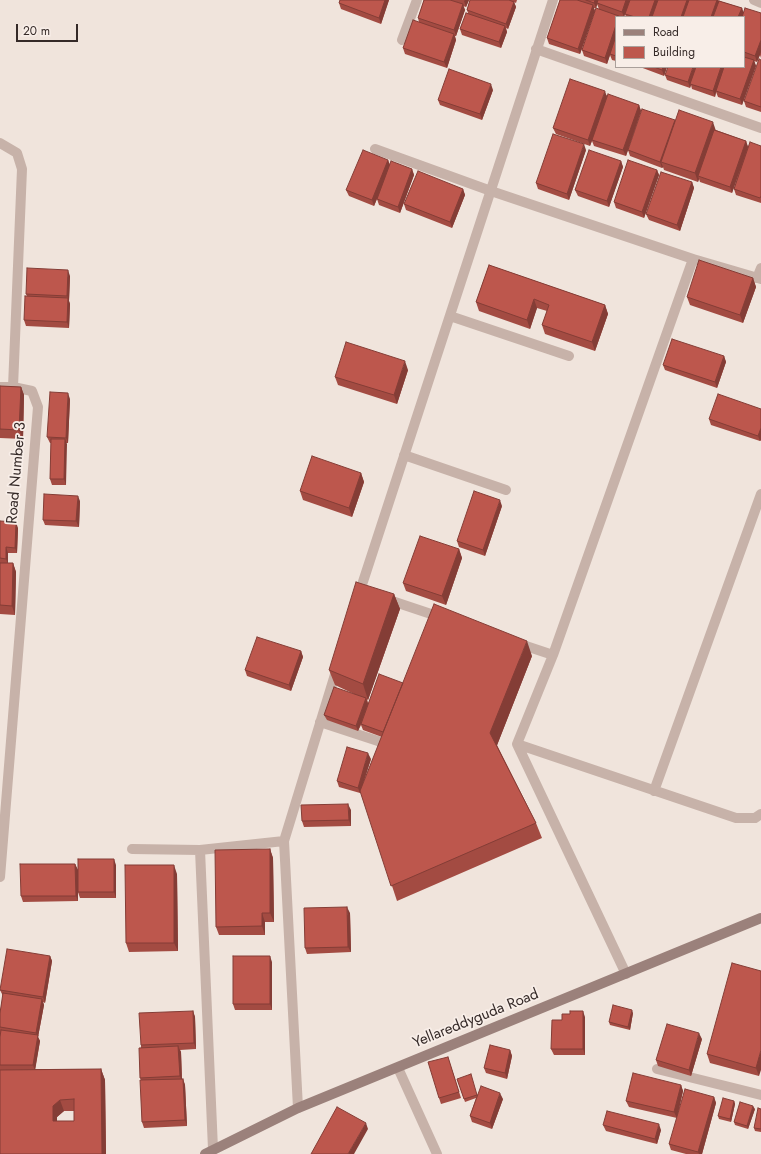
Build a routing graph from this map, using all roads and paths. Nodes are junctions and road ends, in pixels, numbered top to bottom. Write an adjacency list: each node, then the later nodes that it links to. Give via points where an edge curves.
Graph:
1 (417, 0): 5 (street)
2 (553, 0): 6 (street)
3 (754, 0): 4 (street)
4 (761, 3)
5 (402, 40)
6 (536, 49): 7 (street); 10 (street)
7 (761, 128)
8 (0, 143): 17 (street, via 17,153 22,169)
9 (375, 149): 10 (street)
10 (491, 191): 11 (street); 14 (street)
11 (693, 259): 13 (street); 25 (street)
12 (761, 268): 13 (street)
13 (759, 278)
14 (450, 316): 15 (street); 18 (street)
15 (569, 356)
16 (0, 387): 17 (street, Road Number 3)
17 (13, 387): 35 (street, Road Number 3, via 32,391 38,407)
18 (404, 455): 19 (street); 21 (street)
19 (506, 490)
20 (761, 494): 30 (street)
21 (368, 593): 22 (street); 23 (street)
22 (356, 605)
23 (456, 623)
24 (508, 640): 25 (street)
25 (553, 655): 29 (street)
26 (340, 656): 27 (street)
27 (320, 722): 28 (street); 32 (street)
28 (380, 742)
29 (517, 744): 30 (street); 37 (street)
30 (654, 791): 31 (street, via 736,818 755,818)
31 (761, 814)
32 (284, 841): 34 (street); 41 (street)
33 (132, 849): 34 (street)
34 (200, 850): 42 (street)
35 (0, 877)
36 (761, 918): 37 (street, Yellareddyguda Road)
37 (626, 974): 38 (street, Yellareddyguda Road)
38 (398, 1068): 41 (street, Yellareddyguda Road); 43 (street)
39 (658, 1069): 40 (street)
40 (761, 1095)
41 (298, 1108): 42 (street, Yellareddyguda Road)
42 (209, 1151)
43 (437, 1154)

